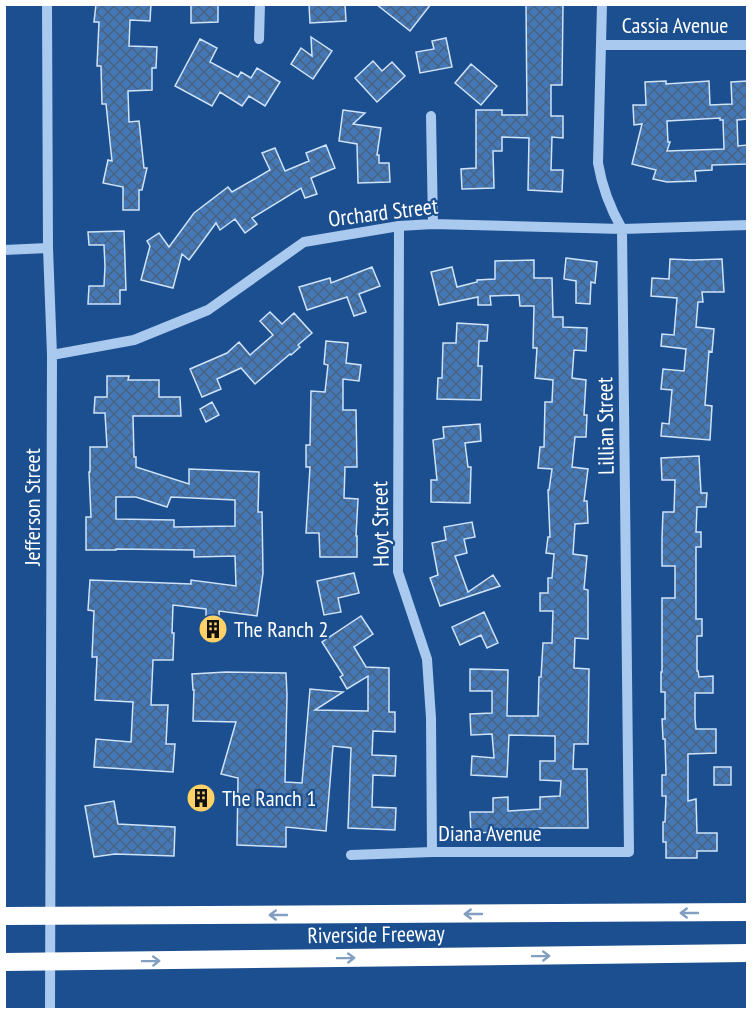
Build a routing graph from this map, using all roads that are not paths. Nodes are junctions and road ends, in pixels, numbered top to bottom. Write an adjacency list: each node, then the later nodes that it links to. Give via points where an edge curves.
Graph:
1 (46, 4): 12 (street, Jefferson Street)
2 (260, 4): 4 (street)
3 (602, 4): 5 (street, Lillian Street)
4 (259, 39)
5 (602, 45): 6 (street, Cassia Avenue); 11 (street, Lillian Street, via 598,164 606,197)
6 (747, 45)
7 (431, 116): 8 (street)
8 (433, 224): 10 (street, Orchard Street); 11 (street, Orchard Street)
9 (747, 225): 11 (street, Orchard Street)
10 (399, 226): 14 (street, Orchard Street, via 304,242 208,310 134,340); 15 (street, Hoyt Street, via 398,572 427,659)
11 (622, 229): 16 (street, Lillian Street)
12 (48, 249): 13 (street); 14 (street, Jefferson Street)
13 (4, 250)
14 (52, 355): 22 (street, Jefferson Street)
15 (432, 852): 16 (street, Diana Avenue); 17 (street, Diana Avenue)
16 (629, 852)
17 (351, 855)
18 (747, 912): 19 (highway, Riverside Freeway, one-way to 19)
19 (13, 916)
20 (747, 953): 21 (highway, Riverside Freeway, one-way to 20)
21 (12, 962)
22 (50, 1010)

